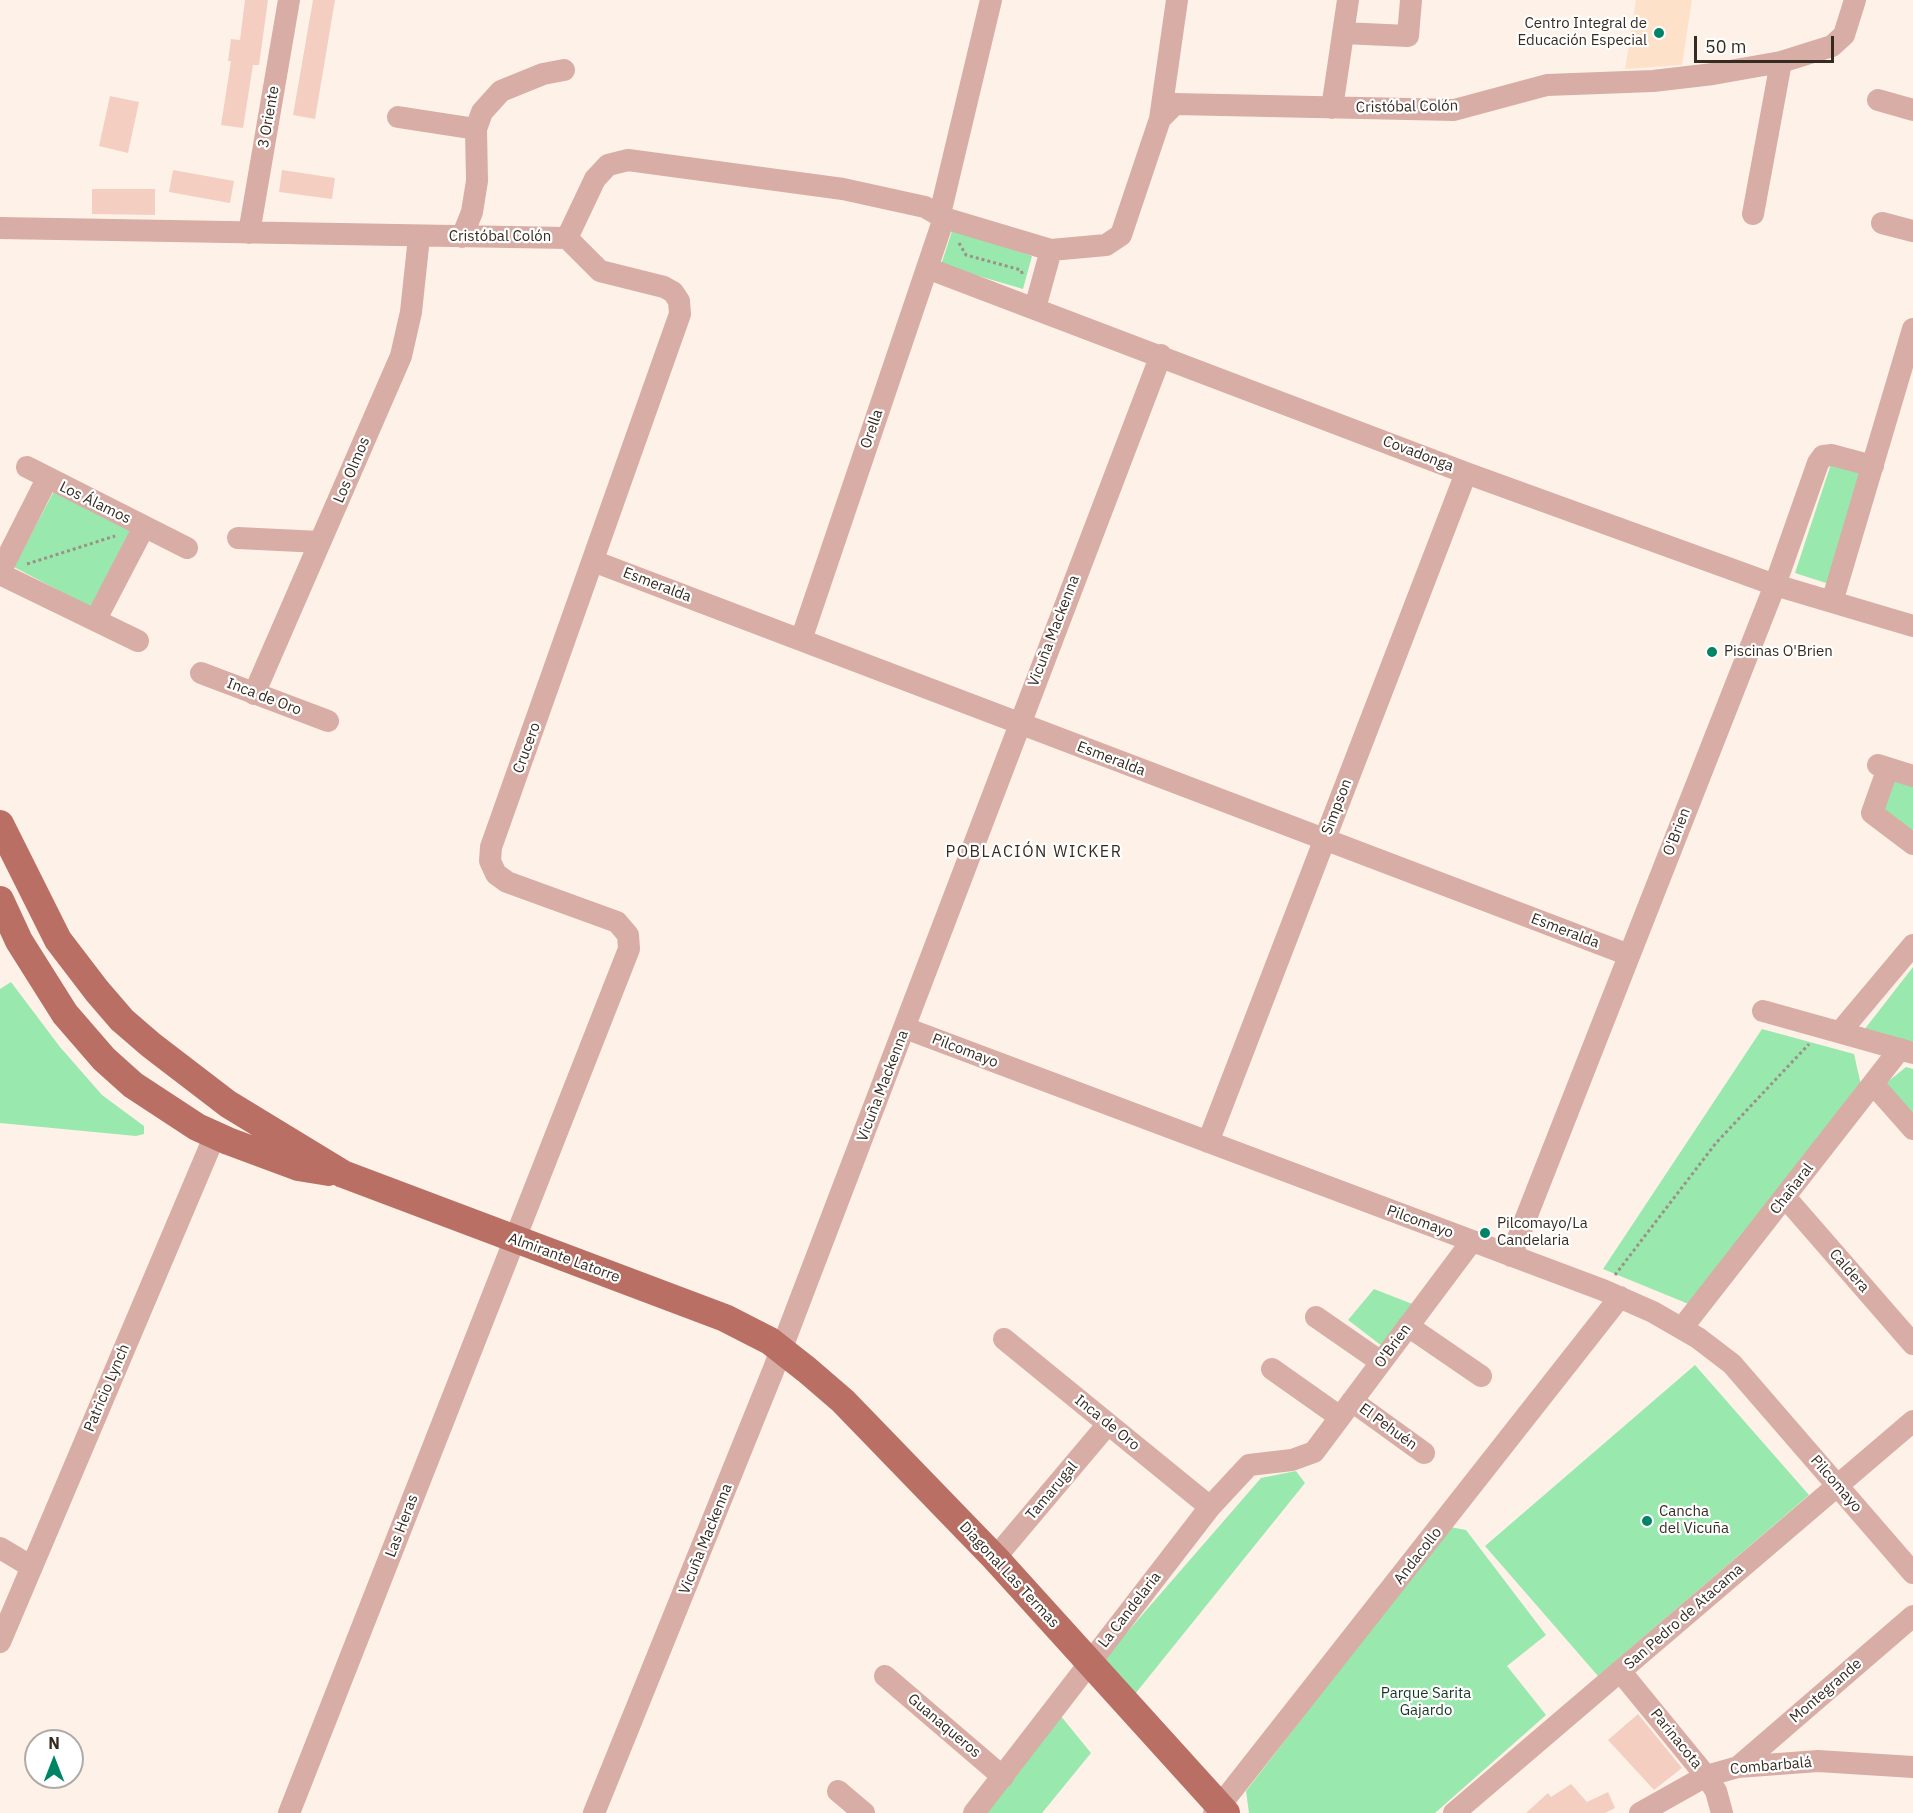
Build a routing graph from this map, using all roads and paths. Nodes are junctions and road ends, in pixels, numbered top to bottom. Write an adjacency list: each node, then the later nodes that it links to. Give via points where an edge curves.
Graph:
1 (289, 0): 21 (street, 3 Oriente)
2 (992, 0): 17 (street, Orella)
3 (1177, 0): 14 (street)
4 (1348, 0): 7 (street)
5 (1411, 0): 7 (street, via 1408,36)
6 (1855, 0): 8 (street, Cristóbal Colón, via 1844,35 1832,46)
7 (1343, 33): 11 (street)
8 (1781, 62): 11 (street, Cristóbal Colón, via 1653,81 1547,85 1454,110); 16 (street)
9 (564, 70): 15 (street, via 501,91 482,112)
10 (1878, 100): 12 (street)
11 (1332, 108): 14 (street, Cristóbal Colón, via 1175,104)
12 (1913, 110)
13 (398, 117): 15 (street)
14 (1160, 119): 25 (street, Cristóbal Colón, via 1121,235 1106,245)
15 (476, 129): 23 (street, via 477,181 472,212)
16 (1753, 214)
17 (942, 216): 24 (street, Cristóbal Colón, via 925,207 843,189 628,160 608,165 595,179); 25 (street, Cristóbal Colón); 26 (street, Orella); 27 (path, via 966,255 1021,270)
18 (1882, 223): 20 (street)
19 (0, 228): 21 (street, Cristóbal Colón)
20 (1913, 231)
21 (249, 233): 22 (street, Cristóbal Colón)
22 (419, 237): 23 (street, Cristóbal Colón); 37 (street, Los Olmos, via 405,344)
23 (462, 237): 24 (street, Cristóbal Colón)
24 (567, 238): 39 (street, Crucero, via 600,271 664,287 673,292 681,306 678,324)
25 (1051, 250): 27 (street)
26 (927, 268): 27 (street, Covadonga); 46 (street, Orella)
27 (1035, 308): 29 (street, Covadonga)
28 (1913, 329): 30 (street)
29 (1161, 355): 33 (street, Covadonga); 51 (street, Vicuña Mackenna)
30 (1909, 358): 31 (street)
31 (1873, 466): 42 (street, O'Brien, via 1823,456); 43 (street)
32 (27, 467): 34 (street, Los Álamos)
33 (1466, 472): 42 (street, Covadonga); 54 (street, Simpson)
34 (47, 479): 35 (street, Los Álamos); 41 (street, Los Álamos)
35 (144, 526): 38 (street, Los Álamos); 40 (path); 44 (street, Los Álamos)
36 (238, 538): 37 (street)
37 (320, 542): 49 (street, Los Olmos)
38 (187, 548)
39 (593, 561): 46 (street, Esmeralda); 71 (street, Crucero, via 491,846 490,861 496,874 507,882 617,922 626,930 629,949)
40 (22, 566)
41 (0, 573): 44 (street, Los Álamos)
42 (1774, 585): 43 (street, Covadonga); 60 (street, O'Brien)
43 (1832, 602): 45 (street, Covadonga)
44 (96, 619): 47 (street, Los Álamos)
45 (1913, 626)
46 (801, 640): 51 (street, Esmeralda)
47 (138, 641)
48 (201, 673): 49 (street, Inca de Oro)
49 (254, 694): 50 (street, Inca de Oro)
50 (328, 722)
51 (1018, 723): 54 (street, Esmeralda); 62 (street, Vicuña Mackenna)
52 (1913, 776): 55 (street, via 1883,767 1872,813)
53 (0, 825): 57 (main road, Almirante Latorre)
54 (1324, 840): 60 (street, Esmeralda); 68 (street, Simpson)
55 (1913, 844)
56 (0, 900): 58 (main road, Almirante Latorre)
57 (42, 912): 58 (main road); 69 (main road, Almirante Latorre, via 70,957 122,1020 228,1104)
58 (7, 939): 67 (main road, Almirante Latorre, via 104,1059 168,1109)
59 (1913, 945): 63 (street)
60 (1629, 956): 73 (street, O'Brien)
61 (1763, 1011): 63 (street)
62 (905, 1028): 68 (street, Pilcomayo); 80 (street, Vicuña Mackenna)
63 (1832, 1030): 64 (street); 74 (path, via 1716,1143)
64 (1907, 1051): 65 (street, Chañaral)
65 (1874, 1085): 66 (street); 70 (street, Chañaral)
66 (1913, 1129)
67 (215, 1135): 69 (main road, Almirante Latorre, via 298,1167); 93 (street, Patricio Lynch)
68 (1208, 1142): 72 (street, Pilcomayo)
69 (343, 1174): 71 (main road, Almirante Latorre)
70 (1785, 1197): 77 (street, Chañaral); 79 (street, Caldera)
71 (515, 1239): 80 (main road, Almirante Latorre, via 725,1318); 106 (street, Las Heras)
72 (1472, 1241): 73 (street, Pilcomayo); 76 (street, O'Brien)
73 (1511, 1256): 74 (street, Pilcomayo)
74 (1611, 1294): 77 (street, Pilcomayo); 105 (street, Andacollo)
75 (1316, 1317): 81 (street)
76 (1408, 1326): 81 (street, O'Brien); 83 (street)
77 (1682, 1328): 89 (street, Pilcomayo, via 1732,1364)
78 (1004, 1339): 86 (street, Inca de Oro)
79 (1913, 1344)
80 (781, 1350): 92 (main road, Diagonal Las Termas, via 843,1401); 107 (street, Vicuña Mackenna)
81 (1381, 1362): 84 (street, O'Brien)
82 (1272, 1369): 84 (street, El Pehuén)
83 (1481, 1376)
84 (1346, 1409): 87 (street, O'Brien); 88 (street, El Pehuén)
85 (1913, 1421): 89 (street, San Pedro de Atacama)
86 (1108, 1424): 90 (street, Inca de Oro); 92 (street, Tamarugal)
87 (1314, 1452): 90 (street, La Candelaria, via 1292,1460 1249,1465)
88 (1424, 1453)
89 (1837, 1485): 94 (street, Pilcomayo); 98 (street, San Pedro de Atacama)
90 (1210, 1507): 97 (street, La Candelaria)
91 (0, 1548): 93 (street)
92 (996, 1558): 97 (main road, Diagonal Las Termas)
93 (32, 1567): 96 (street, Patricio Lynch)
94 (1913, 1574)
95 (1913, 1616): 100 (street, Montegrande)
96 (0, 1642)
97 (1090, 1662): 103 (street, La Candelaria); 105 (main road, Diagonal Las Termas)
98 (1620, 1671): 102 (street, Parinacota); 110 (street, San Pedro de Atacama)
99 (885, 1676): 103 (street, Guanaqueros)
100 (1738, 1767): 101 (street, Combarbalá, via 1818,1761); 102 (street, Combarbalá)
101 (1913, 1767)
102 (1707, 1776): 111 (street, Combarbalá); 112 (street, Parinacota)
103 (1004, 1777): 109 (street, La Candelaria)
104 (838, 1791): 108 (street)
105 (1220, 1811)
106 (289, 1813)
107 (594, 1813)
108 (864, 1813)
109 (974, 1813)
110 (1454, 1813)
111 (1640, 1813)
112 (1722, 1813)

